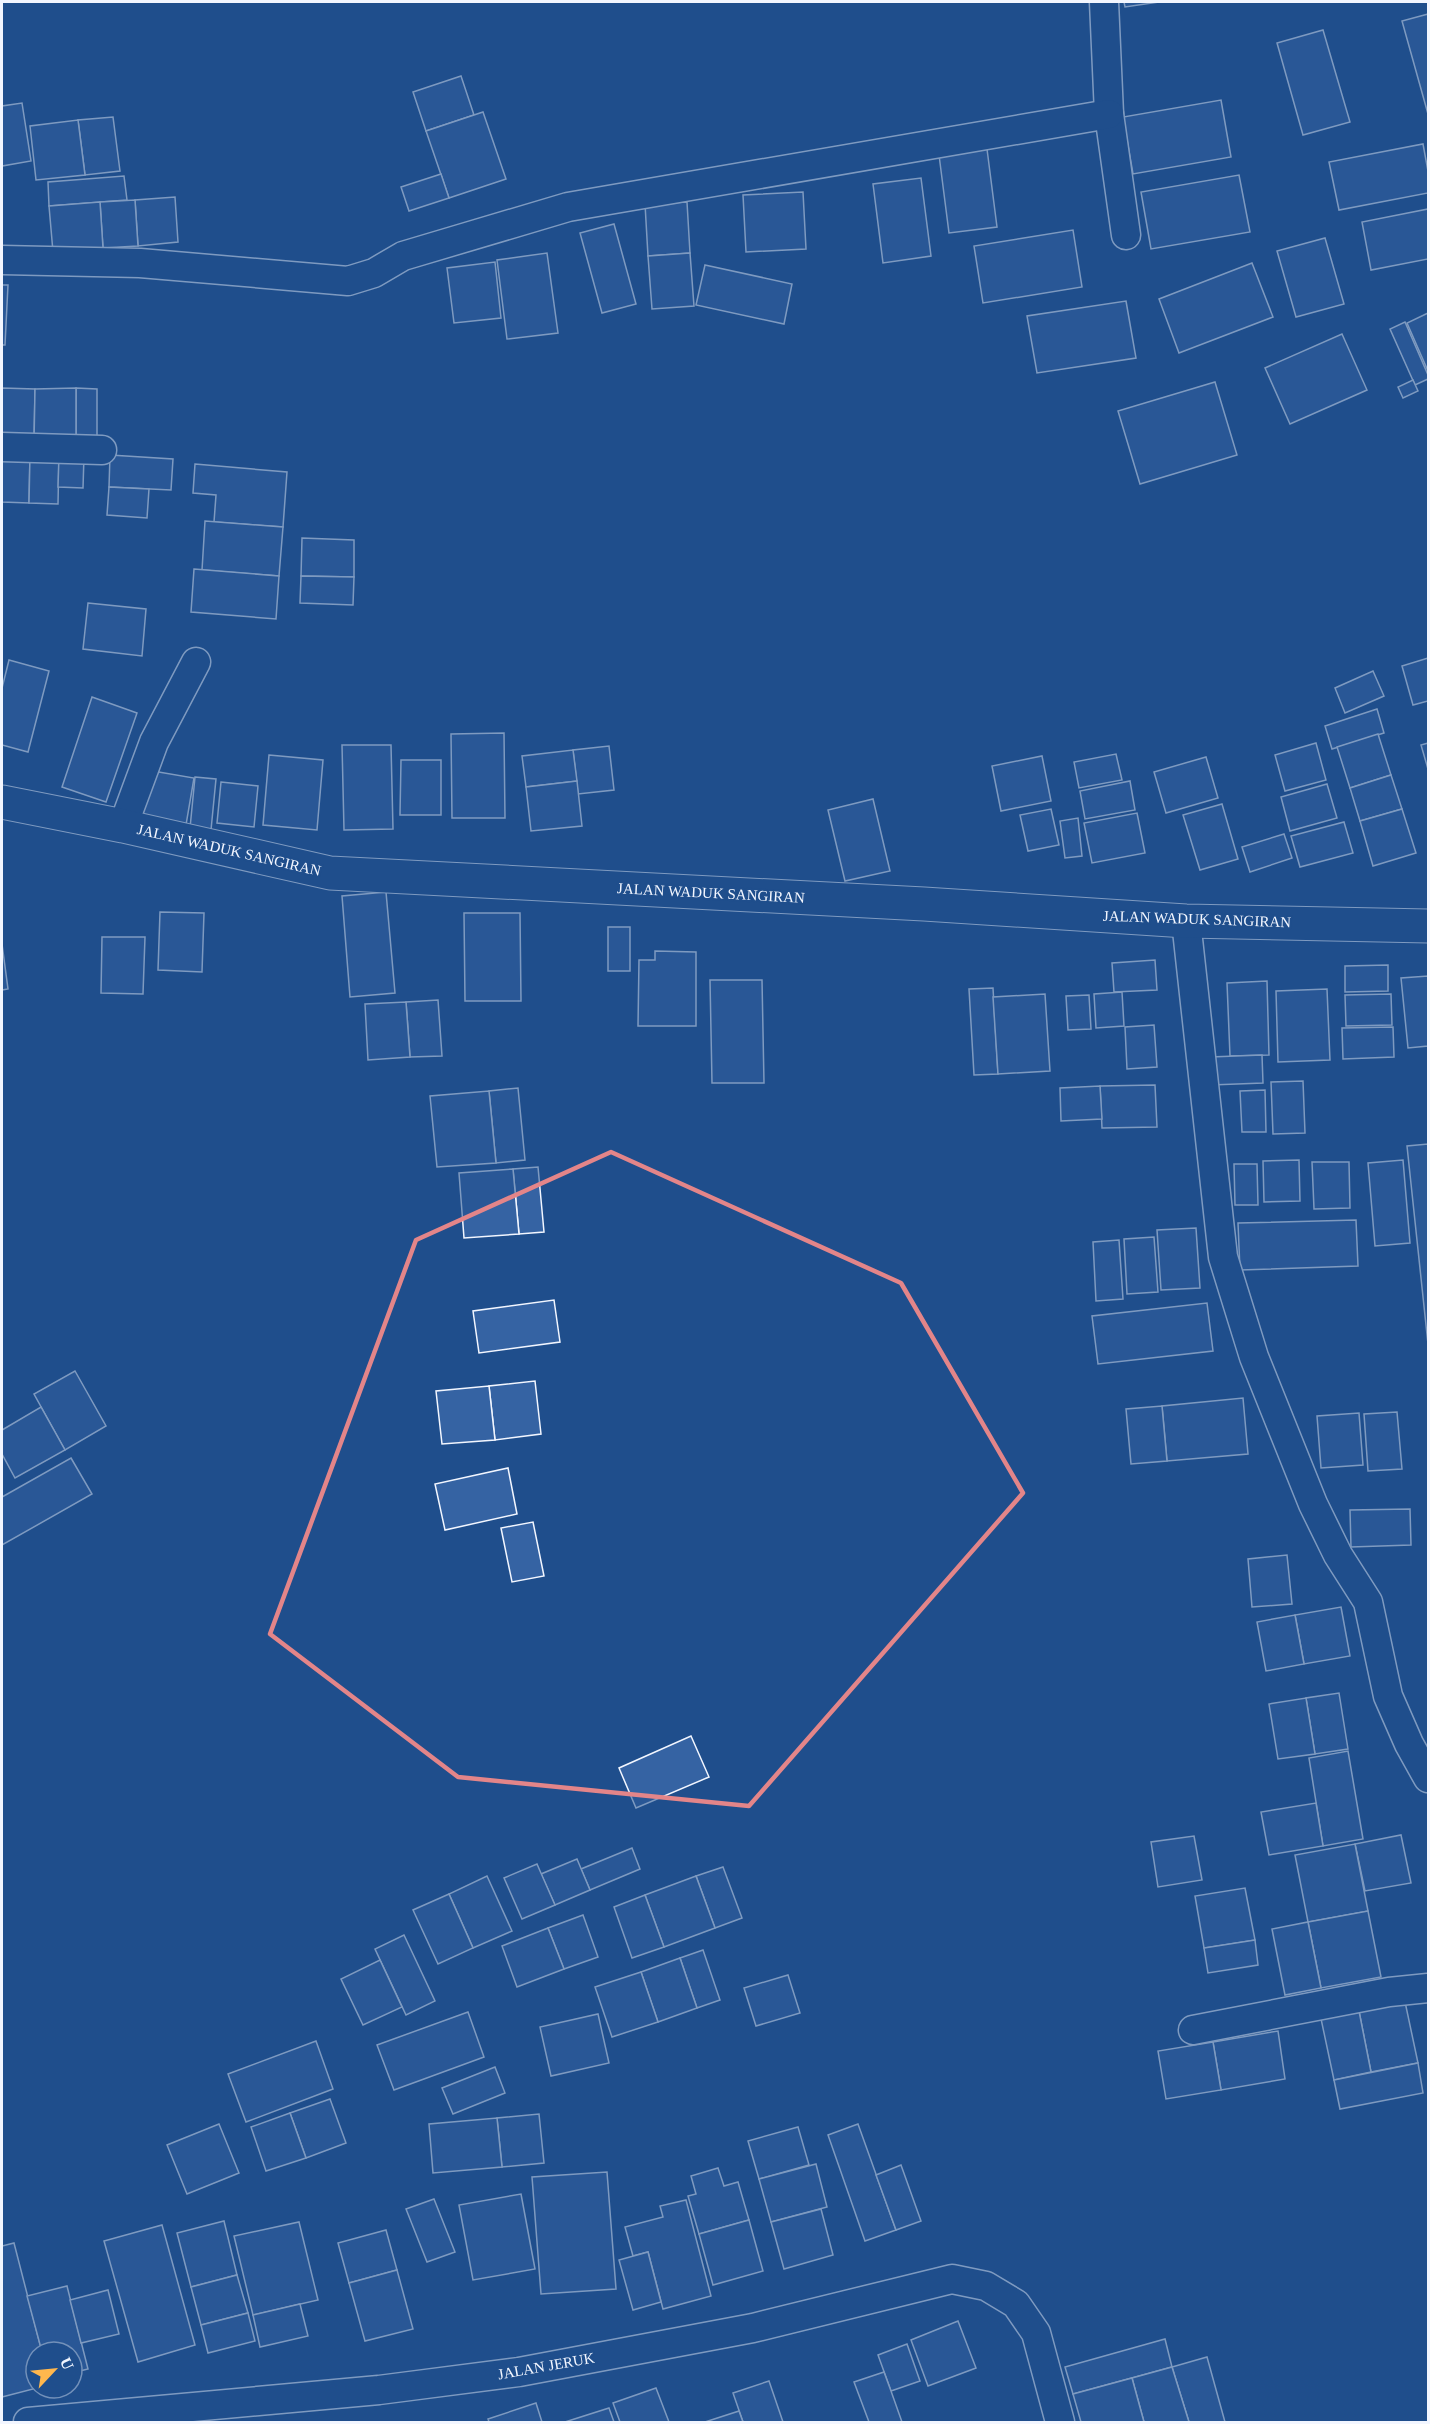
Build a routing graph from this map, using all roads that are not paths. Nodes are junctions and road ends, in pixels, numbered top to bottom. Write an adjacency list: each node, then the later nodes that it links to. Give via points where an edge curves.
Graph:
1 (1104, 2): 2 (street)
2 (1109, 114): 3 (street); 4 (street, via 568,207 403,256 374,273 348,281 140,263)
3 (1126, 235)
4 (2, 260)
5 (2, 447): 6 (street)
6 (102, 450)
7 (196, 662): 9 (street, via 154,742)
8 (2, 802): 9 (street, JALAN WADUK SANGIRAN)
9 (123, 826): 10 (street, JALAN WADUK SANGIRAN, via 330,873)
10 (1186, 921): 11 (street, JALAN WADUK SANGIRAN); 12 (street, via 1223,1257 1254,1357 1313,1504 1338,1555 1368,1602 1388,1696)
11 (1428, 926)
12 (1419, 1742): 13 (street)
13 (1428, 1778)
14 (1428, 1988): 15 (street)
15 (1193, 2030)
16 (28, 2422): 17 (street, JALAN JERUK, via 378,2390 519,2372 753,2328 952,2279 986,2286 1016,2304 1036,2333)
17 (1060, 2422)

